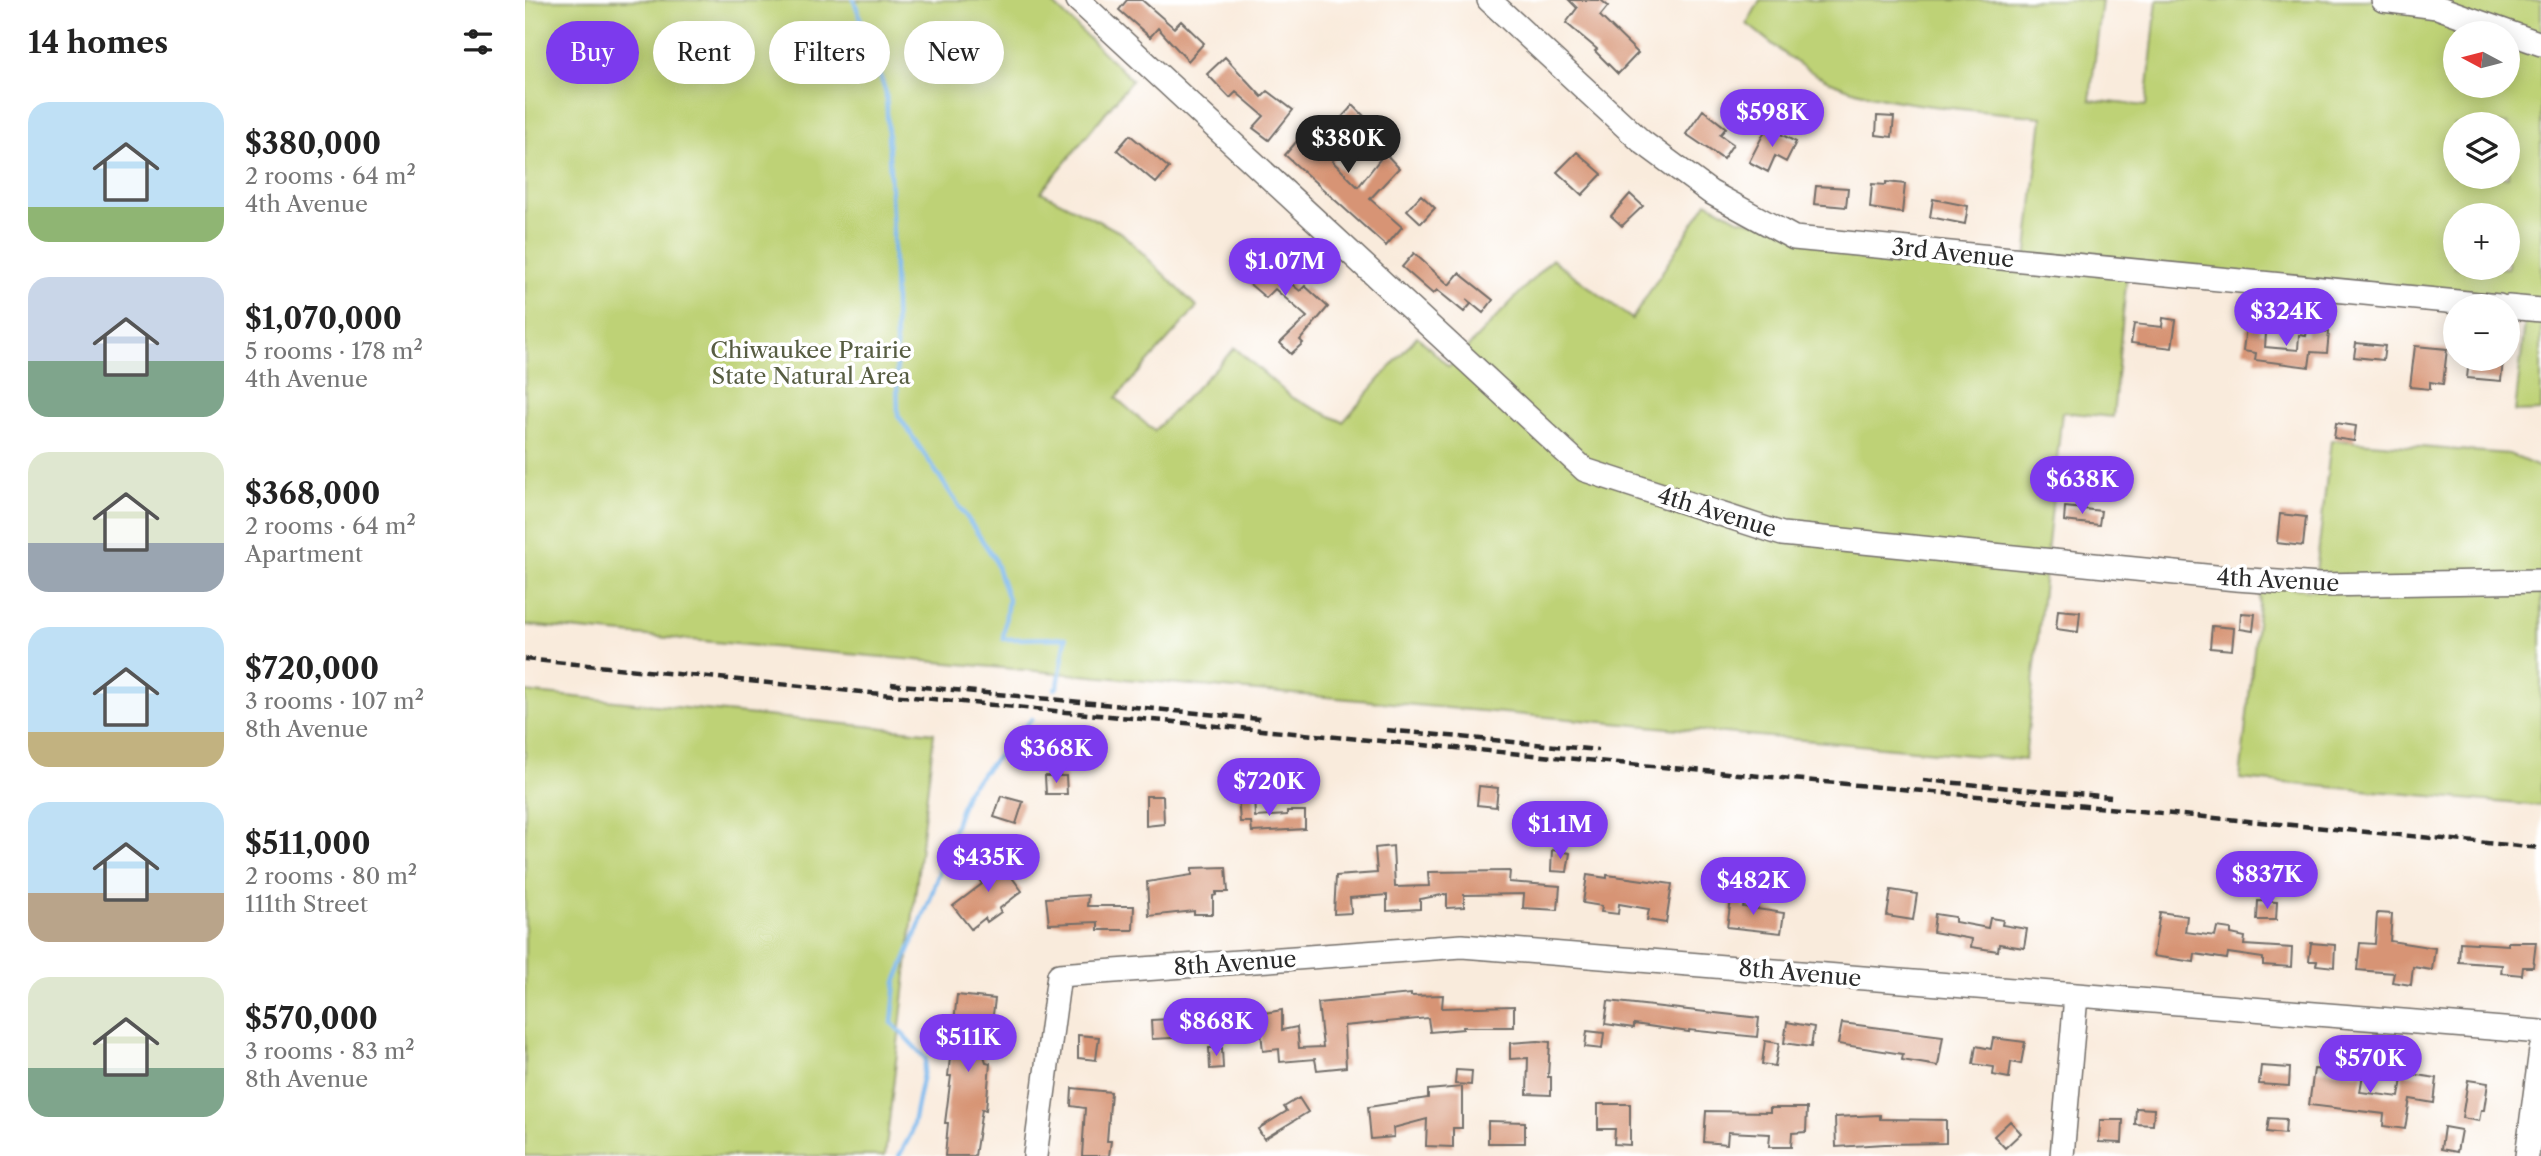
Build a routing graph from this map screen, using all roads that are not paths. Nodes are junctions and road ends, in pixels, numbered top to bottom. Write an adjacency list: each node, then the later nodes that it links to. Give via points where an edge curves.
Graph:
1 (1078, 0): 9 (street, 4th Avenue, via 1585,470 1782,534 2236,579 2319,584)
2 (1489, 0): 6 (street, 3rd Avenue, via 1641,141 1710,192 1794,237)
3 (2383, 0): 4 (street)
4 (2437, 3): 5 (street)
5 (2541, 44)
6 (2443, 301)
7 (2520, 308): 8 (street)
8 (2541, 310)
9 (2541, 581)
10 (2075, 996): 11 (street, 8th Avenue); 13 (street, 8th Avenue, via 1462,946 1059,975); 14 (street)
11 (2541, 1032)
12 (2541, 1050): 15 (street)
13 (1035, 1156)
14 (2062, 1156)
15 (2527, 1156)

